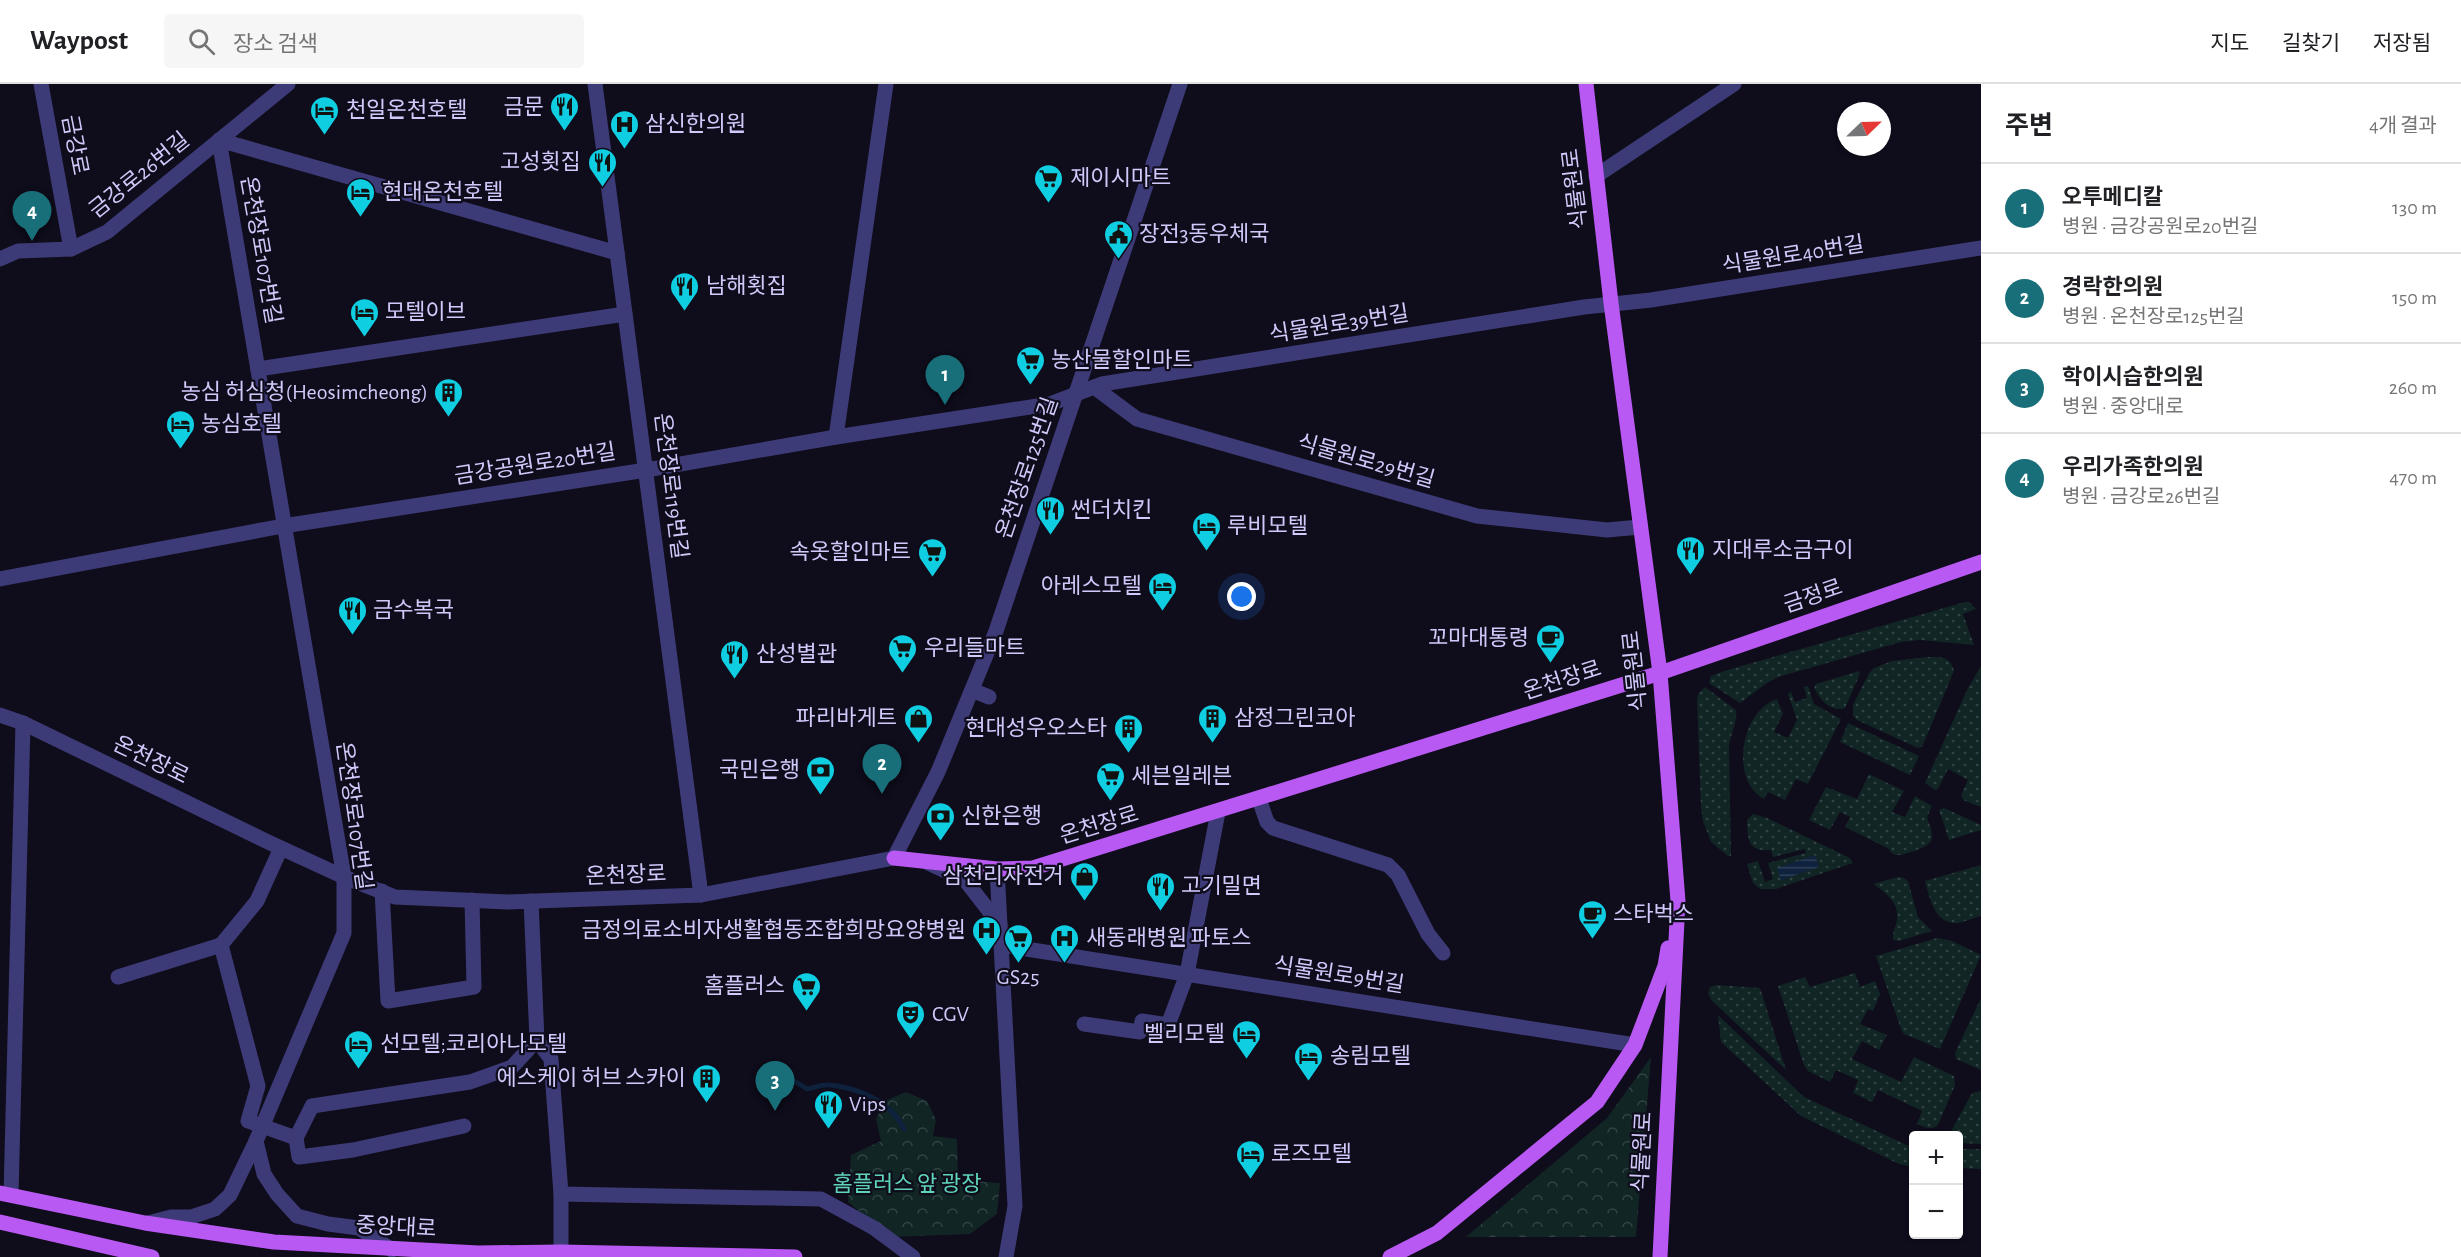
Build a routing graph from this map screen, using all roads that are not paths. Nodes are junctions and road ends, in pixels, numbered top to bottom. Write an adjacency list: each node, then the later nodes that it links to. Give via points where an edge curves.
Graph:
1 (41, 84): 11 (street, 금강로)
2 (288, 84): 8 (street, 금강로26번길)
3 (595, 84): 12 (street, 온천장로119번길)
4 (886, 84): 19 (street)
5 (1180, 84): 18 (street, 온천장로125번길)
6 (1586, 84): 9 (main road, 식물원로)
7 (1734, 84): 9 (street)
8 (219, 140): 11 (street, 금강로26번길, via 107,232); 12 (street); 16 (street, 온천장로107번길)
9 (1596, 176): 14 (main road, 식물원로)
10 (1981, 248): 14 (street, 식물원로40번길)
11 (71, 249): 13 (street, 금강로26번길, via 18,251)
12 (617, 253): 15 (street, 온천장로119번길)
13 (0, 259)
14 (1611, 303): 17 (street, 식물원로39번길); 22 (main road, 식물원로)
15 (625, 314): 16 (street); 20 (street, 온천장로119번길)
16 (258, 369): 21 (street, 온천장로107번길)
17 (1094, 387): 18 (street, 식물원로39번길); 22 (street, 식물원로29번길, via 1137,419 1477,516 1607,530)
18 (1076, 393): 19 (street, 금강공원로20번길, via 1050,404); 26 (street, 온천장로125번길, via 996,631)
19 (836, 437): 20 (street, 금강공원로20번길)
20 (646, 470): 21 (street, 금강공원로20번길); 38 (street, 온천장로119번길)
21 (283, 525): 24 (street, 금강공원로20번길); 36 (street, 온천장로107번길)
22 (1640, 527): 25 (main road, 식물원로)
23 (1981, 562): 25 (main road, 금정로)
24 (0, 579)
25 (1660, 673): 30 (main road, 온천장로); 41 (main road, 식물원로)
26 (972, 690): 27 (street); 33 (street, 온천장로125번길, via 938,772)
27 (989, 697)
28 (0, 715): 29 (street, 온천장로)
29 (23, 723): 32 (street, 온천장로); 55 (street)
30 (1259, 800): 31 (main road, 온천장로); 45 (street, via 1273,828 1388,865 1398,875 1428,934)
31 (1218, 812): 35 (main road, 온천장로, via 1034,868); 46 (street)
32 (281, 848): 36 (street, 온천장로); 43 (street, via 257,901)
33 (894, 858): 34 (main road, 온천장로); 38 (street, 온천장로)
34 (926, 861): 35 (main road, 온천장로); 42 (street, via 965,880)
35 (997, 869): 42 (street)
36 (344, 877): 37 (street, 온천장로); 51 (street, 온천장로107번길, via 344,933)
37 (382, 891): 39 (street, 온천장로, via 395,897); 39 (street, via 388,1001 474,987)
38 (701, 895): 40 (street, 온천장로)
39 (472, 900): 40 (street, 온천장로)
40 (531, 901): 49 (street)
41 (1678, 901): 50 (main road, via 1665,966); 66 (main road, 식물원로)
42 (1000, 925): 44 (street)
43 (221, 945): 47 (street); 51 (street, via 258,1086 248,1121)
44 (1001, 945): 46 (street, 식물원로9번길); 64 (street, via 1015,1206)
45 (1443, 953)
46 (1187, 974): 48 (street, via 1168,1025 1142,1021 1140,1032); 50 (street, 식물원로9번길)
47 (118, 977)
48 (1084, 1024)
49 (537, 1040): 53 (street, via 512,1067 470,1082 312,1106); 56 (street, via 551,1059)
50 (1635, 1045): 65 (main road, via 1597,1102 1437,1233)
51 (262, 1125): 53 (street); 54 (street, 온천장로107번길)
52 (464, 1126): 53 (street, via 353,1150 299,1157)
53 (296, 1138)
54 (256, 1141): 58 (street, 온천장로107번길, via 230,1195 215,1209 191,1217); 59 (street, via 264,1174 297,1216 359,1228)
55 (5, 1194): 58 (main road, 중앙대로)
56 (561, 1194): 60 (street); 63 (street, via 821,1199 874,1228)
57 (0, 1222): 61 (main road)
58 (145, 1223): 59 (main road, 중앙대로, via 274,1242)
59 (393, 1250): 60 (main road, 중앙대로)
60 (561, 1252): 62 (main road, 중앙대로)
61 (152, 1257)
62 (795, 1257)
63 (913, 1257)
64 (1006, 1257)
65 (1390, 1257)
66 (1660, 1257)

